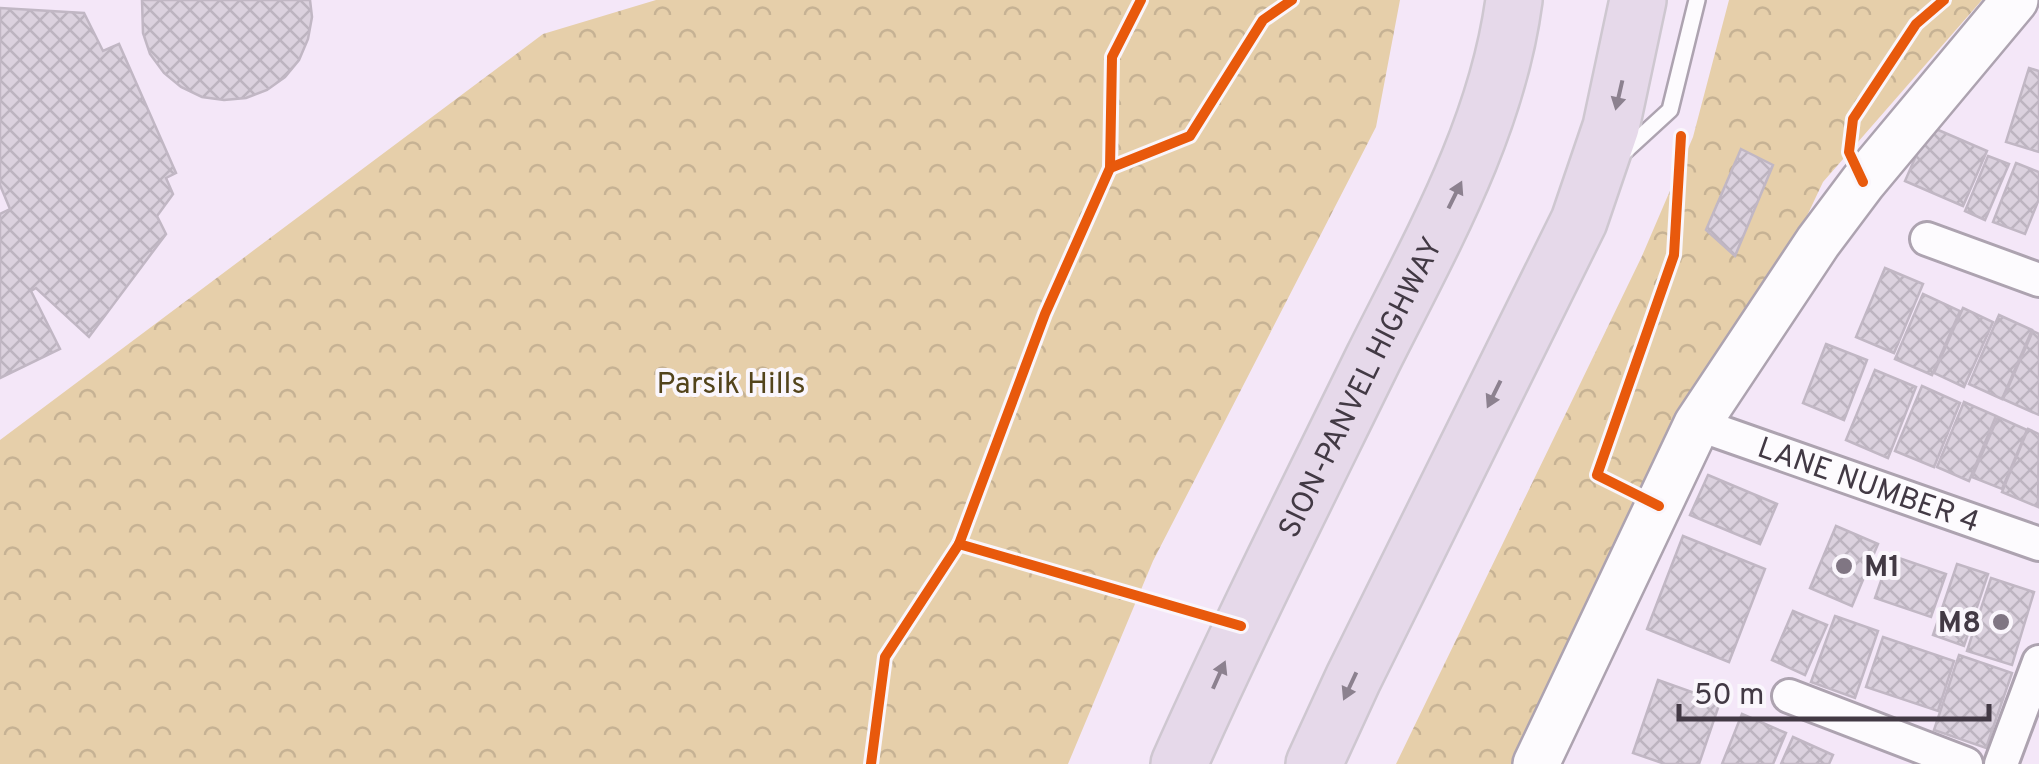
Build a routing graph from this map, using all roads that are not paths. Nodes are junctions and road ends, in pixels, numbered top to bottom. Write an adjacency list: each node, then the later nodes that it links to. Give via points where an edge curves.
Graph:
1 (1514, 0): 13 (highway, SION-PANVEL HIGHWAY, one-way to 1, via 1465,173)
2 (1638, 0): 6 (highway, one-way to 6)
3 (1697, 0): 6 (lane, via 1670,110)
4 (2019, 0): 5 (street); 9 (street, via 1855,193)
5 (2039, 7)
6 (1594, 180): 14 (highway, one-way to 14)
7 (1928, 240): 8 (street)
8 (2039, 280)
9 (1698, 424): 10 (street, LANE NUMBER 4); 15 (street)
10 (2039, 544)
11 (2039, 662): 17 (street)
12 (1789, 696): 16 (street)
13 (1179, 764)
14 (1314, 764)
15 (1536, 764)
16 (1966, 764)
17 (2002, 764)

